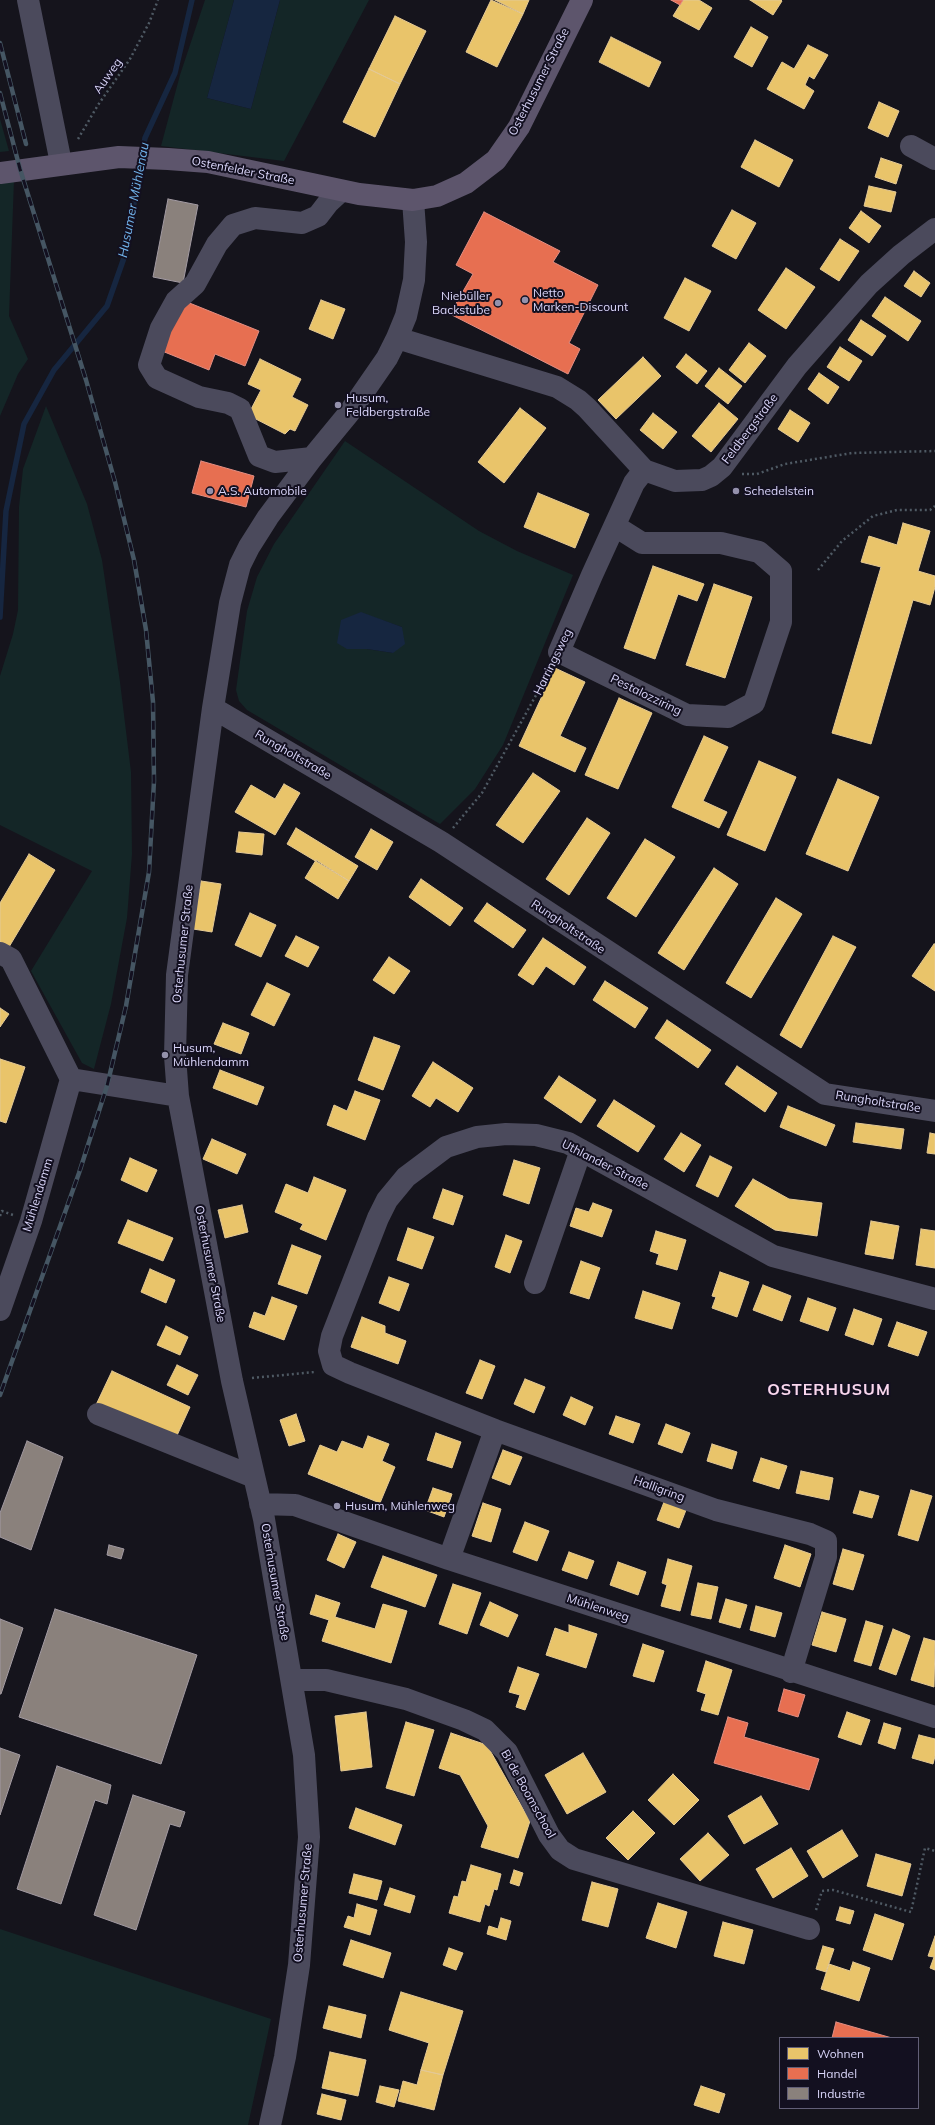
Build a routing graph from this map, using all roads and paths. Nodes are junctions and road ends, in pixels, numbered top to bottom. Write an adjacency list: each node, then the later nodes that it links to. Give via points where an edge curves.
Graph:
1 (28, 0): 7 (street)
2 (158, 0): 6 (path, Auweg, via 130,59 78,137)
3 (582, 0): 10 (main road, Osterhusumer Straße, via 519,127 496,160 466,183 437,196)
4 (911, 146): 5 (street)
5 (935, 159)
6 (84, 160): 7 (main road, Ostenfelder Straße); 9 (main road, Ostenfelder Straße, via 119,156 208,162)
7 (61, 163): 8 (main road, Ostenfelder Straße)
8 (0, 173)
9 (341, 191): 10 (main road, Ostenfelder Straße); 14 (street, via 318,216 302,223 256,218 233,225 217,244 195,284 176,301 161,328 149,365 157,378 199,397 240,409 259,456 275,462)
10 (413, 200): 12 (street, Osterhusumer Straße, via 416,242 414,280 406,316)
11 (935, 229): 15 (street, Feldbergstraße, via 901,254 841,314 797,366)
12 (397, 338): 14 (street, Osterhusumer Straße, via 362,395); 16 (street, Feldbergstraße, via 556,387 587,408)
13 (935, 451): 15 (path, via 852,453 785,464 757,474 741,474)
14 (312, 458): 21 (street, Osterhusumer Straße, via 268,517 240,565 230,603)
15 (722, 467): 16 (street, Feldbergstraße, via 702,480 690,481 674,481)
16 (644, 470): 18 (street, Harringsweg, via 634,483)
17 (935, 506): 19 (path, via 930,510 897,510 873,516 842,541)
18 (615, 526): 20 (street, Harringsweg); 20 (street, Pestalozziring, via 642,542 721,543 759,552 781,571 781,622 754,703 728,717 687,715)
19 (818, 570)
20 (559, 652): 22 (path, Harringsweg, via 482,793)
21 (213, 708): 22 (street, Rungholtstraße); 25 (street, Osterhusumer Straße, via 178,975 175,1056)
22 (441, 842): 26 (street, Rungholtstraße, via 825,1094)
23 (0, 953): 24 (street, via 11,959)
24 (71, 1079): 25 (street); 30 (street, Mühlendamm, via 31,1221)
25 (178, 1096): 32 (street, Osterhusumer Straße)
26 (935, 1111)
27 (581, 1150): 28 (street); 29 (street, Uthlander Straße, via 773,1256); 31 (street, Uthlander Straße, via 536,1135 506,1134 477,1137 446,1147 406,1177 387,1200 378,1218 332,1336 329,1351)
28 (535, 1283)
29 (935, 1299)
30 (0, 1310)
31 (334, 1365): 32 (path, via 325,1371); 34 (street)
32 (232, 1381): 35 (street, Osterhusumer Straße)
33 (98, 1414): 35 (street)
34 (495, 1430): 37 (street); 38 (street, Halligring, via 716,1510 810,1534 826,1541 826,1557)
35 (254, 1478): 36 (street, Osterhusumer Straße)
36 (260, 1504): 37 (street, Mühlenweg, via 295,1505); 39 (street, Osterhusumer Straße)
37 (449, 1559): 38 (street, Mühlenweg)
38 (791, 1672): 40 (street, Mühlenweg)
39 (292, 1680): 42 (street, Bi de Boomschool, via 326,1680 406,1699 485,1730 507,1752 560,1850 574,1859); 43 (street, Osterhusumer Straße, via 304,1755 309,1837 299,1965 283,2071)
40 (935, 1717)
41 (935, 1851): 42 (path, via 925,1848 911,1912 833,1890 822,1891)
42 (809, 1929)
43 (270, 2125)

